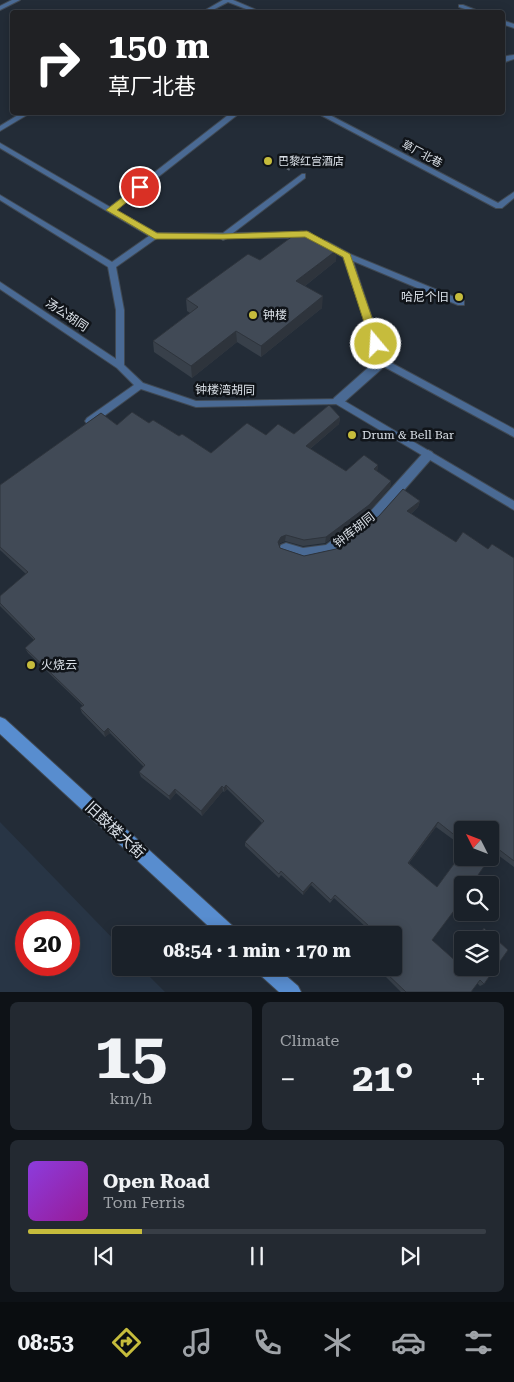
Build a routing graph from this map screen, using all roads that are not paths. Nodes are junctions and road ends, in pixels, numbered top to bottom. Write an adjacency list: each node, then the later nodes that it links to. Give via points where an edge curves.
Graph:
1 (17, 0): 4 (lane)
2 (228, 0): 5 (lane); 6 (lane)
3 (461, 6): 7 (lane)
4 (0, 7)
5 (209, 10)
6 (253, 10)
7 (472, 10)
8 (24, 115): 11 (lane)
9 (233, 115): 16 (lane)
10 (324, 115): 14 (lane, 草厂北巷, via 499,206)
11 (0, 129)
12 (0, 145): 16 (lane)
13 (302, 176): 18 (lane)
14 (514, 194)
15 (0, 197): 20 (lane)
16 (111, 210): 17 (lane)
17 (155, 236): 18 (lane); 20 (lane)
18 (223, 237): 19 (lane, via 307,234)
19 (347, 256): 22 (lane); 23 (lane)
20 (112, 266): 24 (lane, via 120,310)
21 (0, 285): 24 (lane, 汤公胡同)
22 (461, 303)
23 (382, 362): 26 (street); 28 (lane)
24 (120, 366): 25 (lane, 钟楼湾胡同)
25 (140, 385): 26 (lane, 钟楼湾胡同, via 196,404); 27 (lane)
26 (338, 401): 29 (lane)
27 (86, 425)
28 (514, 433)
29 (428, 455): 30 (lane); 31 (street, 钟库胡同, via 373,517 328,550 303,554)
30 (514, 506)
31 (286, 549)
32 (0, 724): 33 (main road, 旧鼓楼大街)
33 (220, 926)
34 (274, 976): 35 (main road)
35 (292, 992)

